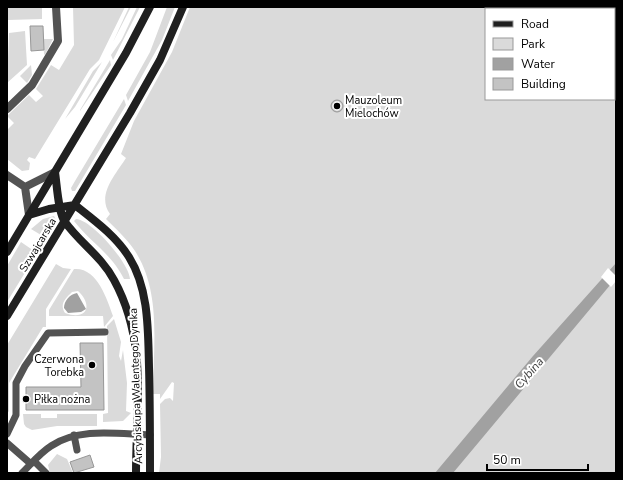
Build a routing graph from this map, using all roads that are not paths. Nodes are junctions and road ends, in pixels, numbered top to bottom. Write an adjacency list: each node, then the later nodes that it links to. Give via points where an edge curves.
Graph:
1 (56, 7): 4 (street, via 58,40 32,85)
2 (150, 7): 5 (street, via 126,53)
3 (182, 7): 8 (street, via 160,60)
4 (7, 109)
5 (55, 172): 7 (street); 9 (street); 10 (street, Szwajcarska)
6 (7, 175): 7 (street)
7 (25, 186): 10 (street)
8 (75, 205): 9 (street); 11 (street, Szwajcarska); 18 (street, Arcybiskupa Walentego Dymka, via 122,247 136,270 148,331)
9 (61, 207): 10 (street); 11 (street)
10 (29, 215): 12 (street, Szwajcarska)
11 (64, 221): 13 (street, Szwajcarska); 16 (street, Arcybiskupa Walentego Dymka, via 106,266 128,312 138,370)
12 (7, 252)
13 (7, 316)
14 (105, 332): 15 (lane, via 48,333 16,383 16,415)
15 (7, 434)
16 (138, 434): 17 (lane); 18 (lane); 24 (street, Arcybiskupa Walentego Dymka)
17 (74, 435): 20 (lane); 21 (lane, via 51,446)
18 (150, 435): 25 (street, Arcybiskupa Walentego Dymka)
19 (7, 443): 21 (lane)
20 (77, 450)
21 (32, 463): 22 (lane); 23 (lane)
22 (22, 473)
23 (46, 473)
24 (136, 473)
25 (150, 473)

